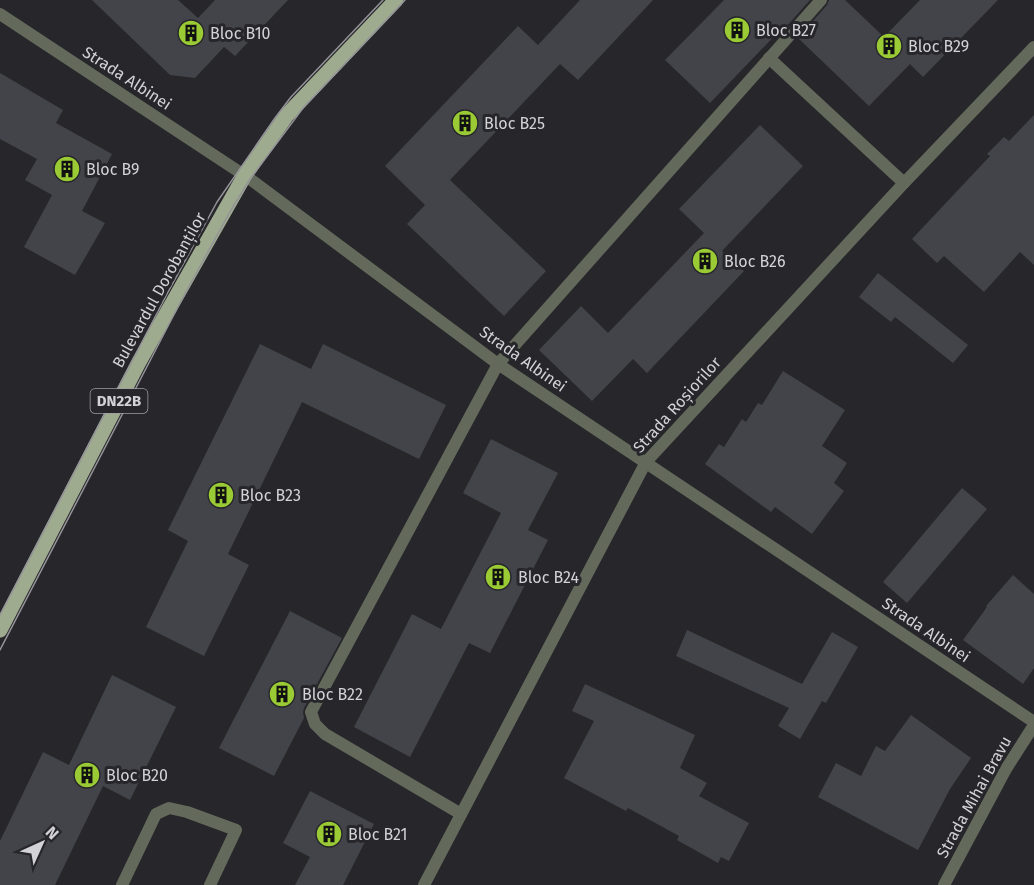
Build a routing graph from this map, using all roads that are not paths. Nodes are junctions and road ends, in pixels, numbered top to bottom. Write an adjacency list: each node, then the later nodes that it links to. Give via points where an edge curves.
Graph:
1 (396, 0): 6 (main road, Bulevardul Dorobanților / DN22B, via 287,115)
2 (822, 0): 5 (street)
3 (0, 14): 6 (street, Strada Albinei)
4 (1034, 47): 7 (street, Strada Roșiorilor)
5 (769, 58): 7 (street); 8 (street)
6 (245, 176): 8 (street, Strada Albinei); 10 (main road, Bulevardul Dorobanților / DN22B, via 139,362)
7 (904, 183): 9 (street, Strada Roșiorilor)
8 (498, 364): 9 (street, Strada Albinei); 12 (street, via 311,712 315,724 325,734)
9 (646, 462): 11 (street, Strada Albinei); 12 (street, Strada Roșiorilor)
10 (0, 630)
11 (1034, 724): 16 (street, Strada Mihai Bravu)
12 (461, 814): 15 (street, Strada Roșiorilor)
13 (122, 885): 14 (street, via 156,814 169,808 236,830)
14 (210, 885)
15 (424, 885)
16 (944, 885)

